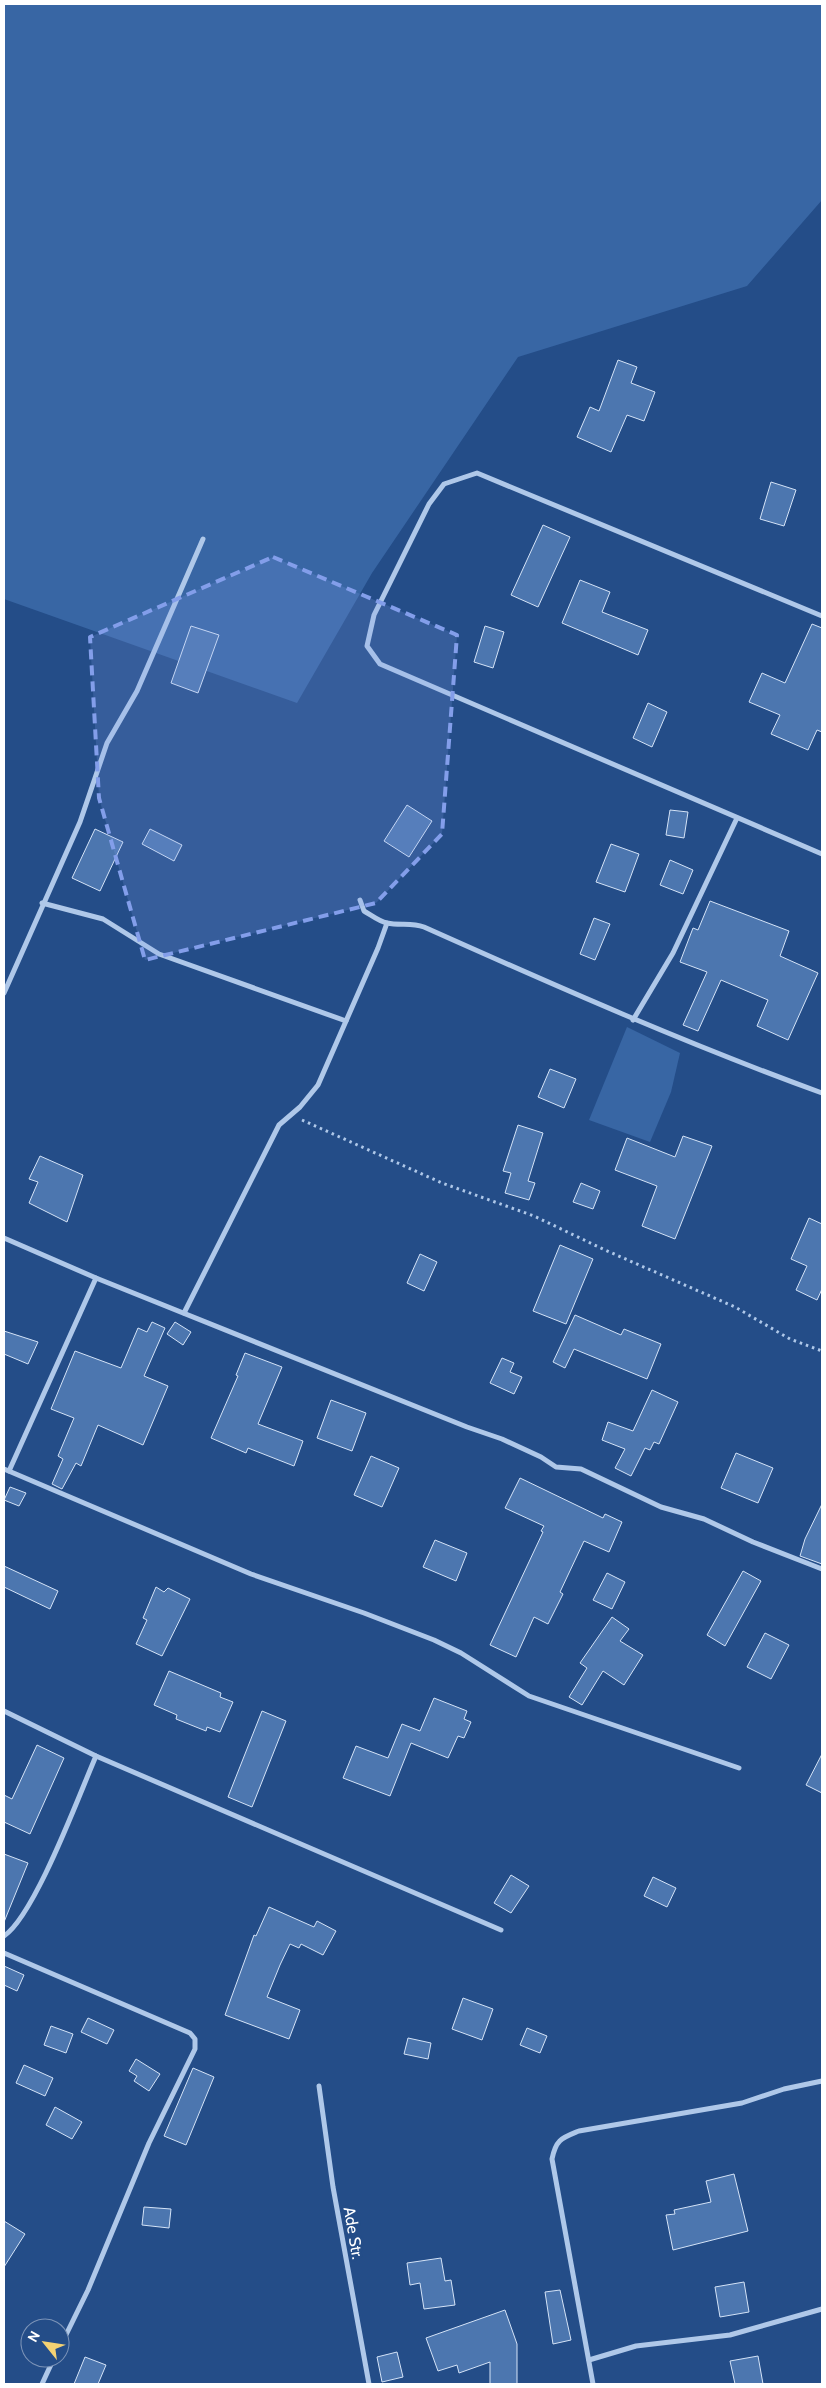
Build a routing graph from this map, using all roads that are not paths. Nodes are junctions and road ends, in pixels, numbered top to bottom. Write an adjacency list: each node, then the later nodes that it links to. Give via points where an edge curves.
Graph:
1 (203, 539): 6 (street, via 137,691 107,742 80,822)
2 (822, 616): 3 (street, via 477,473 444,484 429,504 374,616 367,646 380,664)
3 (737, 818): 4 (street); 9 (street, via 672,953)
4 (822, 854)
5 (360, 900): 7 (street, via 364,911)
6 (42, 903): 8 (street); 10 (street, via 103,919 159,954)
7 (387, 924): 9 (street, via 409,923 423,927); 10 (street)
8 (4, 993)
9 (632, 1020): 11 (street)
10 (346, 1021): 14 (street, via 318,1085 279,1125)
11 (822, 1093)
12 (4, 1238): 13 (street)
13 (96, 1278): 14 (street); 15 (street)
14 (184, 1313): 16 (street, via 502,1439 556,1466 581,1469 661,1507 704,1519)
15 (7, 1470): 19 (street, via 251,1574 434,1640 461,1653 528,1696)
16 (822, 1569)
17 (4, 1711): 18 (street)
18 (96, 1756): 20 (street); 21 (street, via 36,1893 12,1930)
19 (739, 1768)
20 (501, 1930)
21 (4, 1936)
22 (4, 1953): 26 (street, via 190,2033 195,2040 195,2049 149,2143)
23 (822, 2081): 27 (street, via 742,2103 579,2131 562,2138 554,2146 552,2159)
24 (319, 2086): 30 (street, Ade Str., via 333,2187)
25 (822, 2309): 27 (street, via 730,2335 636,2346)
26 (70, 2327)
27 (588, 2360): 31 (street)
28 (49, 2368): 29 (street)
29 (42, 2384)
30 (369, 2384)
31 (593, 2384)

